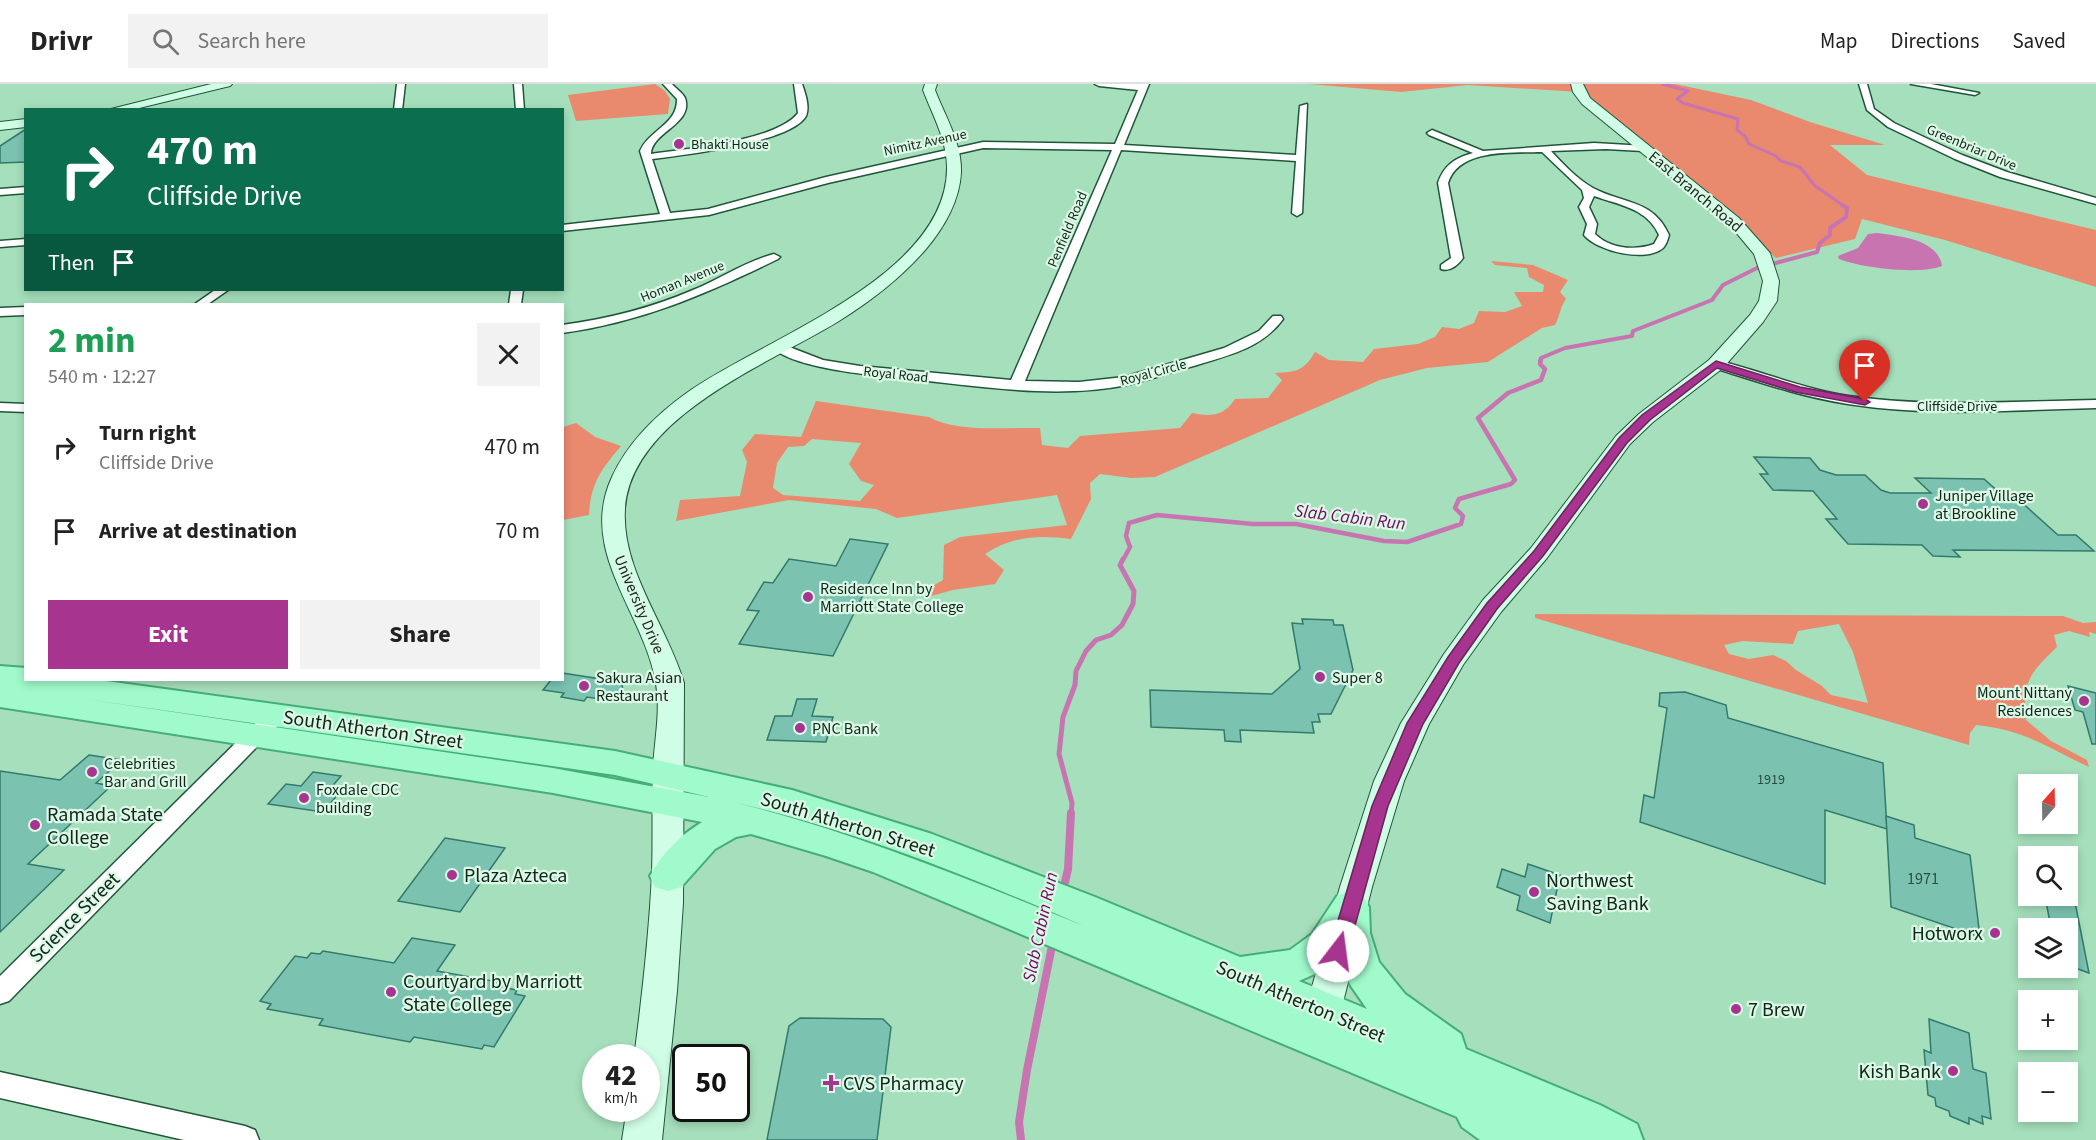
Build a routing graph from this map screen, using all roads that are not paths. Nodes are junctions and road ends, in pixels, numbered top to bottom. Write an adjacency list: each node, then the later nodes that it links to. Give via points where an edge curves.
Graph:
1 (226, 84): 14 (main road)
2 (400, 84): 15 (street)
3 (518, 84): 16 (street)
4 (668, 84): 25 (street, via 681,98 681,109 647,144)
5 (798, 84): 25 (street, via 803,110 786,127 707,149)
6 (930, 84): 23 (main road, University Drive)
7 (1100, 84): 11 (street)
8 (1577, 84): 21 (main road, East Branch Road, via 1586,101)
9 (1863, 84): 31 (street, Greenbriar Drive, via 1870,109 1892,125 2006,177)
10 (1915, 84): 12 (street)
11 (1144, 86): 20 (street, Penfield Road)
12 (1975, 93)
13 (1304, 106): 26 (street)
14 (122, 108)
15 (398, 108)
16 (520, 108)
17 (24, 123): 18 (main road)
18 (0, 126)
19 (1432, 133): 24 (street)
20 (1118, 147): 23 (street, Nimitz Avenue, via 998,144); 26 (street, Nimitz Avenue); 48 (street, Penfield Road)
21 (1643, 148): 22 (street); 47 (main road, East Branch Road, via 1734,221 1762,253 1770,278 1768,301)
22 (1544, 149): 24 (street); 27 (street)
23 (951, 151): 34 (street, Nimitz Avenue, via 729,208); 46 (main road, University Drive, via 954,169 947,202 931,233 915,252 877,287)
24 (1483, 154): 39 (street, via 1454,165 1443,177 1457,258)
25 (646, 157): 34 (street)
26 (1300, 158): 33 (street)
27 (1587, 188): 30 (street); 32 (street)
28 (24, 190): 29 (street)
29 (0, 192)
30 (1606, 197): 32 (street); 32 (street, via 1634,206 1654,219 1664,235 1659,246 1626,250 1593,240 1589,235 1591,219 1584,207)
31 (2096, 201)
32 (1587, 202)
33 (1297, 213)
34 (666, 219): 35 (street, Nimitz Avenue)
35 (564, 228)
36 (24, 242): 37 (street)
37 (0, 244)
38 (774, 257): 45 (street, Homan Avenue, via 654,311)
39 (1445, 267)
40 (220, 291): 41 (street)
41 (202, 303)
42 (24, 311): 43 (street)
43 (0, 312)
44 (1277, 319): 48 (street, Royal Circle, via 1264,334 1246,345 1125,381 1078,386)
45 (564, 328)
46 (779, 347): 48 (street, Royal Road, via 842,368); 57 (main road, University Drive, via 699,392 670,416 639,450 621,481 614,522 619,560 670,686)
47 (1716, 364): 49 (street, Cliffside Drive, via 1809,392 1880,404); 61 (main road, East Branch Road, via 1623,440 1453,660 1415,723 1389,781)
48 (1016, 385)
49 (2096, 404)
50 (0, 407): 51 (street)
51 (24, 408)
52 (0, 676): 53 (main road, South Atherton Street)
53 (24, 679)
54 (36, 681): 56 (main road, South Atherton Street)
55 (0, 696): 56 (main road, South Atherton Street)
56 (265, 726): 57 (main road, South Atherton Street, via 492,771); 64 (street, Science Street)
57 (668, 788): 58 (main road, South Atherton Street); 59 (main road, University Drive); 60 (main road, South Atherton Street, via 792,803 844,818)
58 (756, 820): 59 (main road, via 725,825 709,833); 60 (main road, South Atherton Street)
59 (668, 876): 66 (main road, University Drive)
60 (1005, 894): 62 (main road, South Atherton Street)
61 (1350, 907): 63 (main road, via 1322,950 1311,958 1284,969); 65 (main road, East Branch Road); 69 (main road, via 1349,922 1357,957 1377,994 1404,1020)
62 (1080, 925): 63 (main road, South Atherton Street); 65 (main road, South Atherton Street)
63 (1236, 974): 65 (main road, South Atherton Street)
64 (0, 993)
65 (1319, 1024): 67 (main road, South Atherton Street); 69 (main road, South Atherton Street)
66 (654, 1044)
67 (1417, 1080): 73 (main road, via 1467,1105 1494,1123); 74 (main road, South Atherton Street)
68 (0, 1085): 71 (street)
69 (1515, 1089): 75 (main road, South Atherton Street)
70 (644, 1122): 72 (main road, University Drive)
71 (245, 1140)
72 (642, 1140)
73 (1509, 1140)
74 (1566, 1140)
75 (1621, 1140)

